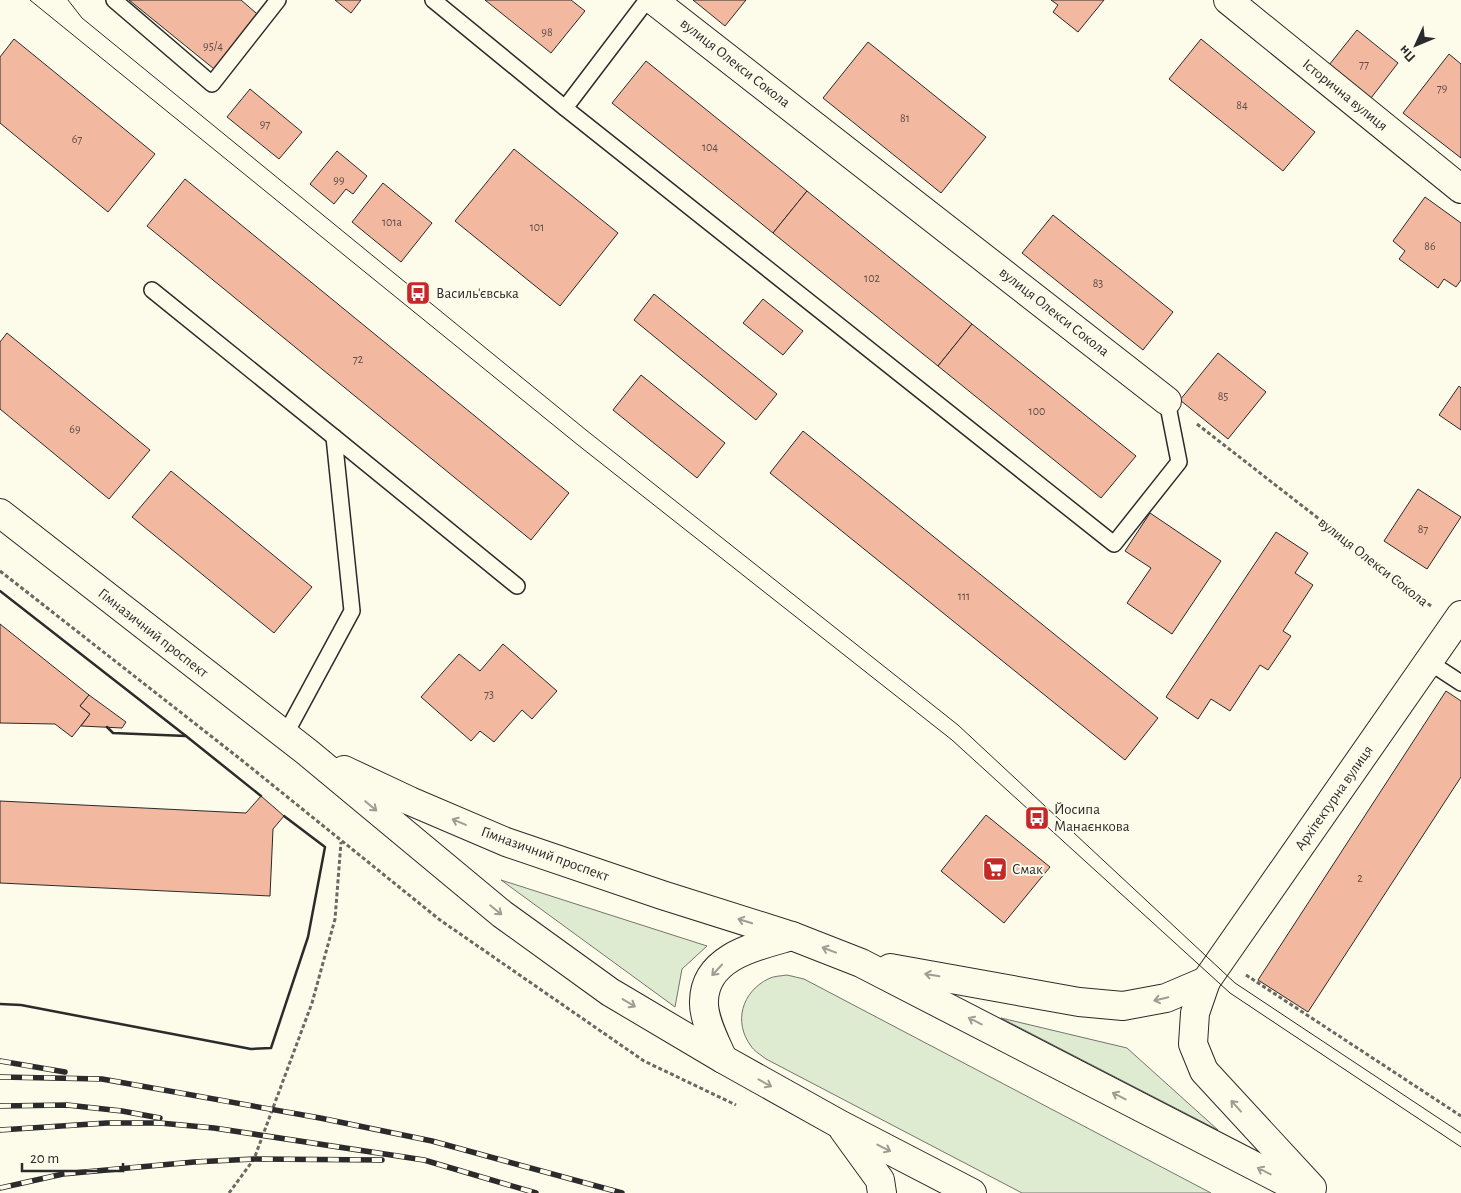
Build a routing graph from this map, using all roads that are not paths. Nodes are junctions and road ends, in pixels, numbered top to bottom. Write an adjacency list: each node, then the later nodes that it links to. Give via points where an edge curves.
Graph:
1 (114, 0): 6 (lane, via 212,84)
2 (433, 0): 7 (lane)
3 (648, 0): 7 (lane)
4 (653, 0): 10 (main road, вулиця Олекси Сокола)
5 (1228, 0): 8 (main road, Історична вулиця)
6 (277, 1)
7 (565, 108): 10 (lane, via 1114,544 1179,462)
8 (1461, 189)
9 (152, 290): 11 (lane)
10 (1167, 401)
11 (334, 437): 13 (lane); 17 (lane, via 352,611)
12 (0, 513): 17 (main road, Гімназичний проспект)
13 (517, 586)
14 (1458, 620): 15 (main road, Архітектурна вулиця)
15 (1429, 662): 16 (lane); 21 (main road, Архітектурна вулиця)
16 (1461, 683)
17 (285, 735): 18 (main road, Гімназичний проспект)
18 (307, 752): 19 (main road, Гімназичний проспект, one-way to 18, via 506,842); 22 (main road, Гімназичний проспект, one-way to 22, via 502,914 610,992)
19 (792, 936): 20 (main road, Гімназичний проспект, one-way to 19); 22 (main road, one-way to 22, via 747,949 726,960 709,978 703,1002 708,1025)
20 (861, 962): 21 (main road, one-way to 20, via 1166,998 1123,1006 1079,1002); 26 (main road, one-way to 20)
21 (1206, 981): 27 (main road, one-way to 21, via 1204,1071 1193,1044 1195,1013)
22 (722, 1059): 23 (main road, Гімназичний проспект, one-way to 23)
23 (841, 1126): 24 (main road, via 880,1180); 25 (main road, Гімназичний проспект, one-way to 25)
24 (882, 1193)
25 (972, 1193)
26 (1307, 1193)
27 (1316, 1193)

